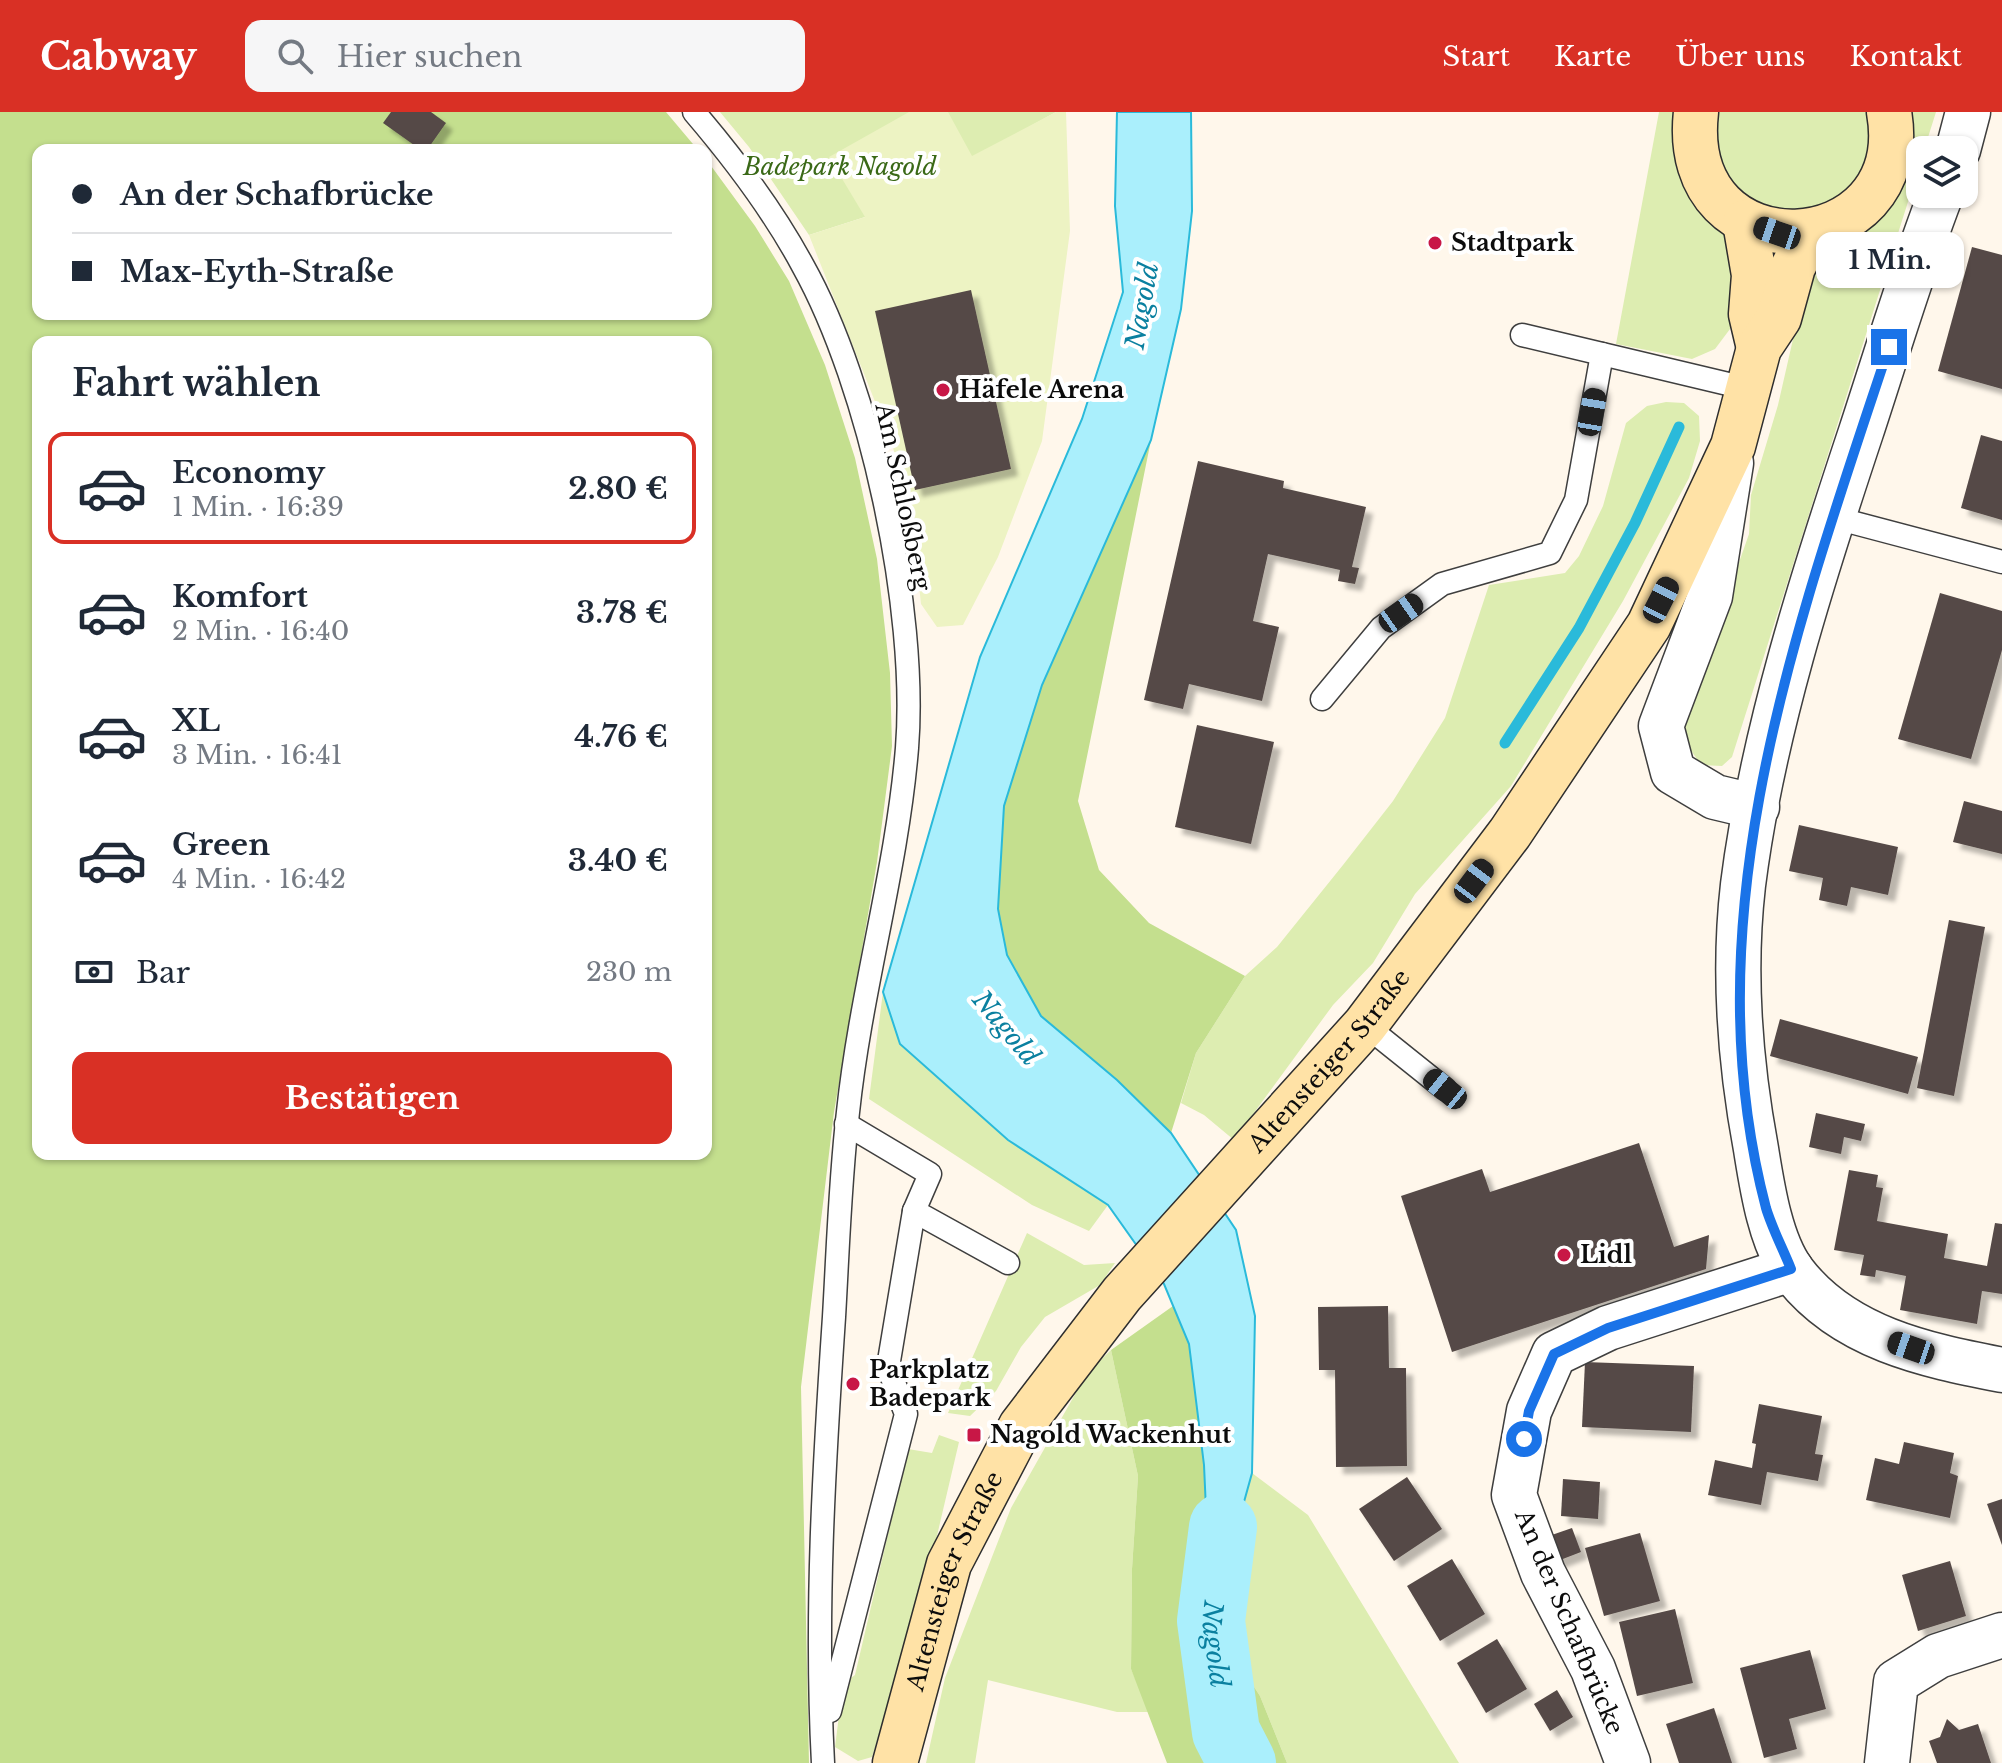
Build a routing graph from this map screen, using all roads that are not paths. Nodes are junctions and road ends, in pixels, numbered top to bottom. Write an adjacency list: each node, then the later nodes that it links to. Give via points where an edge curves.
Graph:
1 (694, 112): 19 (lane, Am Schloßberg, via 744,173 805,269 846,366 872,450 894,551 907,664 908,745)
2 (1696, 112): 7 (main road, via 1692,140 1700,173 1718,201)
3 (1889, 112): 8 (main road, via 1893,133 1887,168 1870,198 1844,220)
4 (1968, 112): 5 (street)
5 (1962, 136)
6 (1936, 208): 13 (street)
7 (1745, 222): 8 (main road, via 1777,233); 11 (main road, via 1754,275)
8 (1811, 232): 11 (main road)
9 (1522, 335): 10 (lane)
10 (1602, 354): 11 (lane); 15 (lane, via 1576,500 1550,553 1442,584 1381,628)
11 (1754, 368): 12 (main road, Altensteiger Straße)
12 (1733, 446): 16 (street, via 1710,596 1661,726 1673,772 1715,797); 17 (main road, Altensteiger Straße, via 1649,625 1510,833)
13 (1832, 517): 14 (lane); 16 (street, via 1796,640)
14 (2002, 562)
15 (1322, 699)
16 (1757, 807): 22 (street, via 1743,886 1741,1045 1766,1209)
17 (1365, 1025): 18 (lane); 26 (main road, Altensteiger Straße, via 1122,1294 1021,1426 949,1564)
18 (1445, 1089)
19 (846, 1124): 20 (lane, via 930,1174); 25 (lane, Am Schloßberg, via 821,1496)
20 (914, 1211): 21 (lane); 25 (lane, via 888,1367 906,1414)
21 (1008, 1263)
22 (1791, 1269): 23 (street, via 1821,1302 1862,1331 1935,1357); 27 (street, An der Schafbrücke, via 1608,1328 1554,1354 1529,1411 1514,1495 1543,1573 1593,1669)
23 (2002, 1370)
24 (2002, 1635): 28 (street, via 1938,1656 1896,1682)
25 (822, 1753)
26 (895, 1763)
27 (1628, 1763)
28 (1887, 1763)

